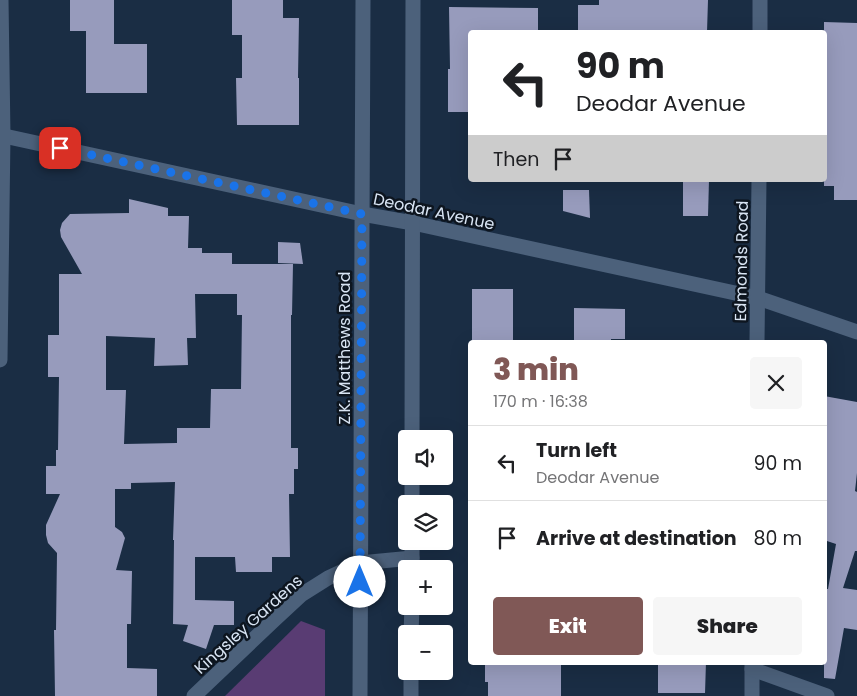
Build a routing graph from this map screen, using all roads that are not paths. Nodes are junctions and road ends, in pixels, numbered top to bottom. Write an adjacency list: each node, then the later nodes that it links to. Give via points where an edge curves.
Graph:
1 (1, 0): 6 (street)
2 (363, 0): 8 (street, Z.K. Matthews Road)
3 (413, 0): 9 (street)
4 (760, 0): 5 (street)
5 (760, 30)
6 (1, 135): 8 (street, Deodar Avenue); 13 (street)
7 (759, 182): 10 (street, Edmonds Road)
8 (362, 214): 9 (street, Deodar Avenue); 15 (street, Z.K. Matthews Road)
9 (413, 224): 10 (street, Deodar Avenue); 14 (street)
10 (758, 298): 11 (street, Deodar Avenue); 12 (street, Edmonds Road)
11 (857, 332)
12 (757, 340)
13 (0, 360)
14 (412, 430)
15 (360, 563): 16 (street, Kingsley Gardens); 19 (street, Kingsley Gardens, via 301,595); 20 (street, Z.K. Matthews Road)
16 (398, 563)
17 (752, 666): 22 (street); 23 (street)
18 (411, 680): 21 (street)
19 (194, 696)
20 (360, 696)
21 (411, 696)
22 (752, 696)
23 (827, 696)

